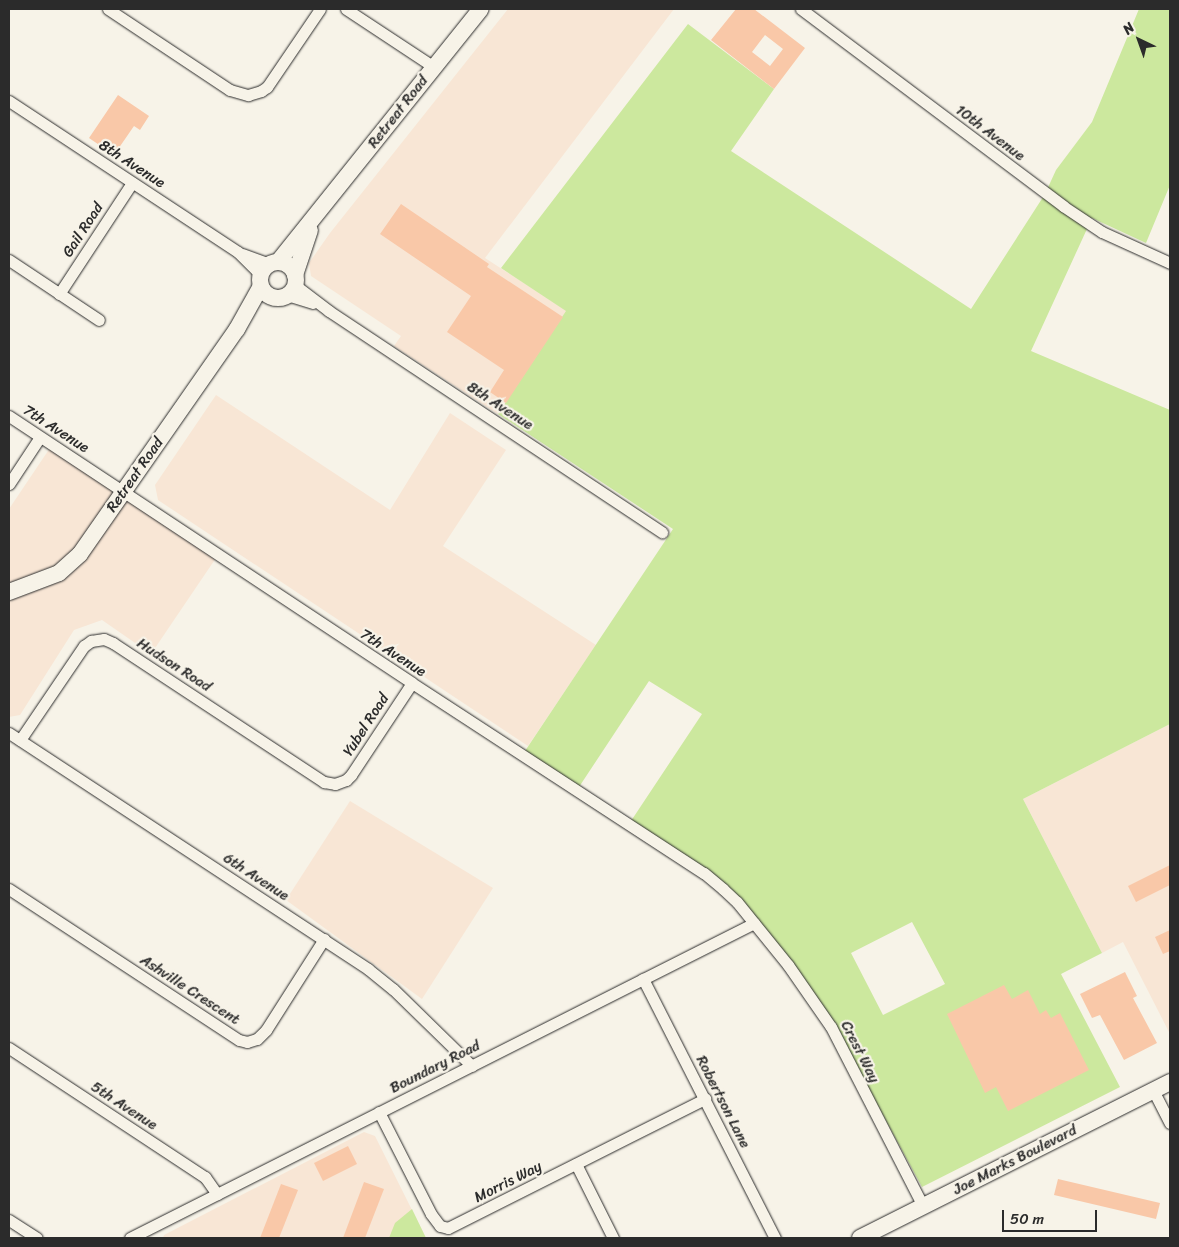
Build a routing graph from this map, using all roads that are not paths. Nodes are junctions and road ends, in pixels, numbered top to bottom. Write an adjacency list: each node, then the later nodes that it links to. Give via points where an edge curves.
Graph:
1 (108, 9): 2 (street, via 230,90 248,95 267,87)
2 (320, 9)
3 (346, 9): 6 (street)
4 (481, 9): 6 (main road, Retreat Road)
5 (801, 9): 11 (street, 10th Avenue, via 1063,206 1102,232)
6 (434, 67): 9 (main road, Retreat Road)
7 (9, 101): 8 (street, 8th Avenue)
8 (132, 182): 12 (street, 8th Avenue); 14 (street, Gail Road)
9 (316, 216): 12 (main road, Retreat Road); 13 (main road, Retreat Road)
10 (9, 260): 14 (street)
11 (1170, 263)
12 (267, 272): 13 (main road, via 265,292); 13 (main road, via 288,265); 16 (main road, Retreat Road)
13 (288, 288): 16 (main road, Retreat Road); 21 (street, 8th Avenue, via 321,306)
14 (59, 294): 15 (street)
15 (99, 320)
16 (237, 329): 20 (main road, Retreat Road)
17 (9, 416): 18 (street, 7th Avenue)
18 (40, 437): 19 (street); 20 (street, 7th Avenue)
19 (9, 484)
20 (123, 492): 22 (main road, Retreat Road, via 69,566 54,576); 23 (street, 7th Avenue)
21 (662, 532)
22 (9, 592)
23 (412, 683): 26 (street, Yubel Road, via 351,775); 28 (street, 7th Avenue, via 704,873)
24 (9, 733): 25 (street, 6th Avenue)
25 (20, 740): 26 (street, Hudson Road, via 84,646 104,639 324,782); 29 (street, 6th Avenue)
26 (343, 782)
27 (9, 889): 29 (street, Ashville Crescent, via 246,1042 257,1039 266,1030)
28 (754, 922): 30 (street, Boundary Road); 40 (street, Crest Way, via 831,1027)
29 (324, 939): 32 (street, 6th Avenue, via 393,989)
30 (643, 979): 32 (street, Boundary Road); 35 (street, Robertson Lane)
31 (9, 1048): 39 (street, 5th Avenue, via 205,1177)
32 (472, 1066): 36 (street, Boundary Road)
33 (1170, 1082): 34 (main road, Joe Marks Boulevard)
34 (1154, 1090): 37 (street); 40 (main road, Joe Marks Boulevard)
35 (705, 1100): 38 (street, Morris Way); 46 (street, Robertson Lane)
36 (379, 1112): 38 (street, Morris Way, via 431,1214 444,1227 454,1226); 39 (street, Boundary Road)
37 (1170, 1123)
38 (576, 1164): 45 (street)
39 (217, 1194): 42 (street, Boundary Road)
40 (923, 1206): 47 (main road, Joe Marks Boulevard)
41 (9, 1220): 43 (street)
42 (143, 1236): 44 (street, Boundary Road)
43 (37, 1238)
44 (130, 1238)
45 (613, 1238)
46 (775, 1238)
47 (860, 1238)

